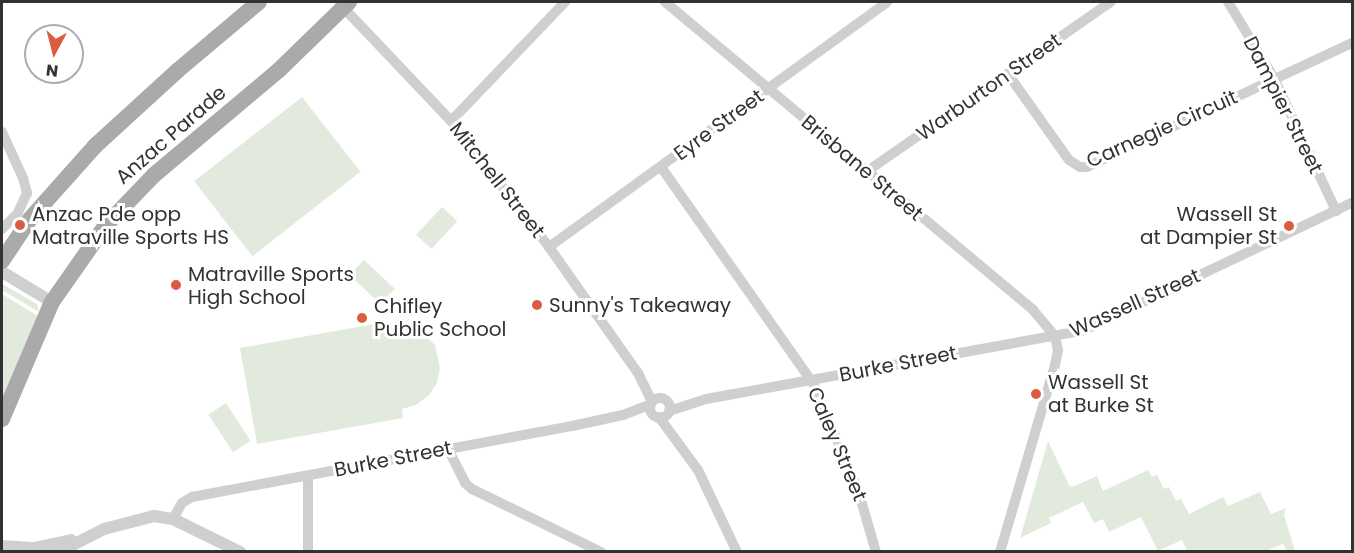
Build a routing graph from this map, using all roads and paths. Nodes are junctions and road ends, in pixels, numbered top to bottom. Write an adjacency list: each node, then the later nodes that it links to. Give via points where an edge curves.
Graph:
1 (259, 2): 20 (main road, Anzac Parade, via 95,146 30,219)
2 (565, 2): 12 (street)
3 (665, 2): 11 (street, Brisbane Street)
4 (887, 2): 11 (street, Eyre Street)
5 (1112, 2): 9 (street, Warburton Street)
6 (1228, 2): 10 (street, Dampier Street)
7 (344, 4): 12 (street, Mitchell Street); 22 (main road, Anzac Parade, via 279,70 126,203 87,249)
8 (1353, 43): 10 (street, Carnegie Circuit)
9 (1008, 74): 10 (street, Carnegie Circuit, via 1069,160 1080,167); 15 (street, Warburton Street)
10 (1274, 78): 17 (street, Dampier Street)
11 (768, 90): 14 (street, Eyre Street); 15 (street, Brisbane Street)
12 (451, 121): 19 (street, Mitchell Street)
13 (2, 132): 18 (street, via 27,194 17,214)
14 (661, 166): 19 (street, Eyre Street); 24 (street, Caley Street)
15 (866, 172): 23 (street, Brisbane Street, via 1033,310)
16 (1353, 203): 17 (street, Wassell Street)
17 (1336, 211): 23 (street, Wassell Street, via 1084,330)
18 (2, 229)
19 (549, 246): 25 (street, Mitchell Street, via 638,373 644,376)
20 (2, 261)
21 (2, 272): 22 (street)
22 (52, 302): 26 (main road, Anzac Parade)
23 (1055, 336): 24 (street, Burke Street); 38 (street, Wassell Street, via 1055,365)
24 (811, 380): 25 (street, Burke Street); 37 (street, Caley Street, via 858,490)
25 (660, 407): 27 (street, Burke Street); 36 (street, Mitchell Street)
26 (2, 419)
27 (448, 449): 28 (street, Burke Street); 35 (street, via 472,489)
28 (308, 476): 29 (street, Burke Street, via 192,497 182,503); 34 (street)
29 (173, 519): 30 (street, via 154,516 131,520); 33 (street)
30 (80, 540): 31 (street, via 34,548); 32 (street)
31 (5, 545)
32 (59, 552)
33 (240, 552)
34 (308, 552)
35 (601, 552)
36 (737, 552)
37 (876, 552)
38 (1000, 552)

